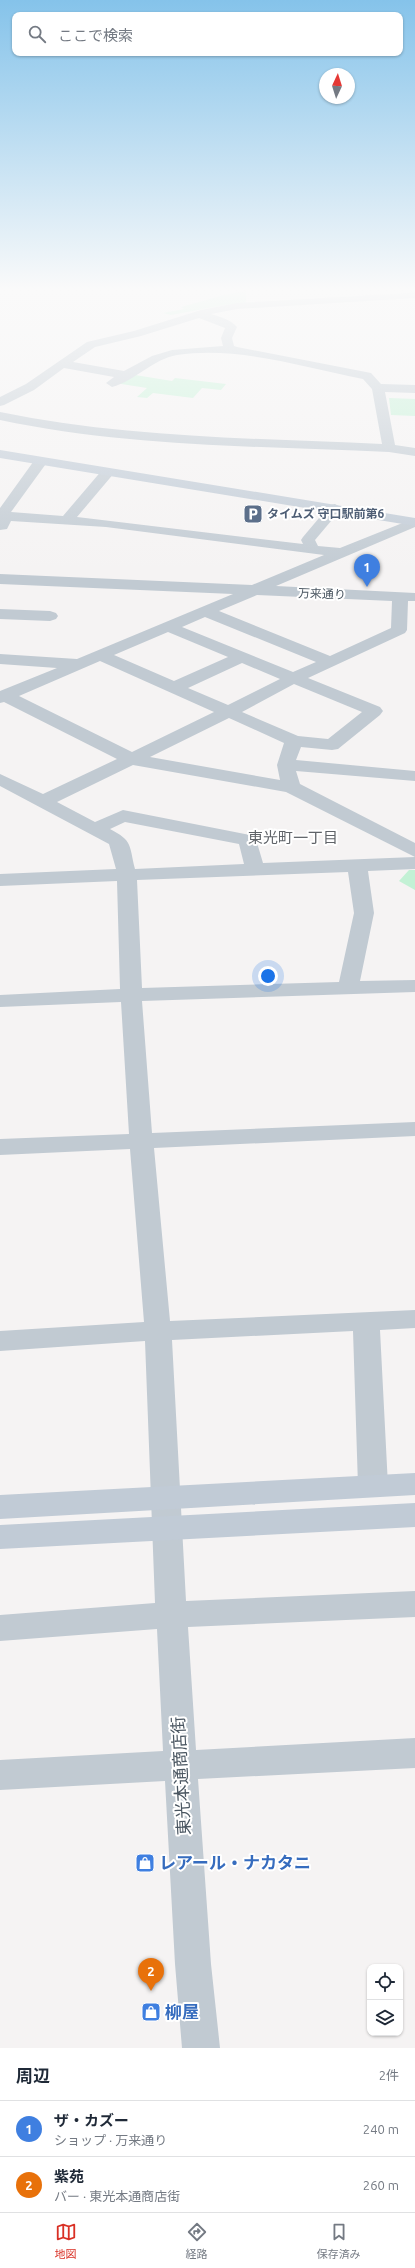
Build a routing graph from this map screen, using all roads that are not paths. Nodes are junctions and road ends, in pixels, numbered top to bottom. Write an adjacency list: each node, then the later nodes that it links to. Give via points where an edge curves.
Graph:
1 (31, 387): 4 (street)
2 (378, 388): 3 (street); 6 (street)
3 (415, 389)
4 (0, 402)
5 (0, 416): 6 (street, via 38,424 162,437)
6 (389, 448): 7 (street)
7 (415, 452)
8 (0, 454): 9 (street)
9 (41, 461): 10 (street); 12 (street)
10 (108, 472): 11 (street); 13 (street)
11 (335, 508): 14 (street); 16 (street, via 308,540)
12 (1, 516): 13 (street); 15 (street, via 4,522)
13 (66, 521): 16 (street, via 106,523)
14 (415, 522): 17 (street)
15 (0, 531)
16 (313, 549): 17 (street)
17 (342, 553): 19 (street)
18 (0, 579): 19 (street, 万来通り)
19 (253, 590): 20 (street, 万来通り); 21 (street)
20 (407, 597): 28 (street, via 399,630)
21 (205, 611): 24 (street); 28 (street)
22 (0, 614): 23 (street)
23 (50, 616)
24 (170, 627): 25 (street); 26 (street)
25 (102, 656): 29 (street); 31 (street)
26 (241, 657): 30 (street); 31 (street)
27 (0, 659): 29 (street)
28 (331, 662): 30 (street)
29 (83, 664): 32 (street)
30 (294, 678): 33 (street); 34 (street, via 374,711 332,745)
31 (173, 688): 33 (street)
32 (2, 697): 35 (street)
33 (228, 712): 34 (street); 35 (street)
34 (294, 741): 36 (street)
35 (132, 759): 39 (street); 40 (street)
36 (286, 765): 37 (street); 39 (street)
37 (415, 776)
38 (0, 779): 40 (street, 東光本通商店街)
39 (292, 787): 42 (street)
40 (42, 802): 41 (street, 東光本通商店街)
41 (95, 829): 45 (street, via 123,816 248,840); 46 (street, 東光本通商店街, via 118,841)
42 (415, 851)
43 (415, 863): 44 (street)
44 (357, 865): 45 (street); 49 (street, via 364,913)
45 (255, 869): 46 (street)
46 (127, 874): 47 (street); 50 (street, 東光本通商店街)
47 (0, 880)
48 (415, 986): 49 (street)
49 (348, 988): 50 (street)
50 (131, 994): 51 (street); 53 (street, 東光本通商店街)
51 (0, 1001)
52 (415, 1129): 53 (street)
53 (141, 1141): 54 (street); 57 (street, 東光本通商店街)
54 (0, 1147)
55 (415, 1319): 56 (street)
56 (366, 1322): 57 (street); 60 (street)
57 (158, 1331): 58 (street); 62 (street, 東光本通商店街)
58 (0, 1342)
59 (415, 1484): 60 (street)
60 (373, 1486): 62 (street)
61 (0, 1507): 62 (street)
62 (166, 1513): 63 (street); 64 (street); 66 (street, 東光本通商店街)
63 (415, 1515)
64 (0, 1538)
65 (415, 1604): 66 (street)
66 (171, 1615): 67 (street); 69 (street, 東光本通商店街)
67 (0, 1628)
68 (415, 1753): 69 (street)
69 (181, 1764): 70 (street); 71 (street, 東光本通商店街, via 193,1964)
70 (0, 1776)
71 (202, 2048)

